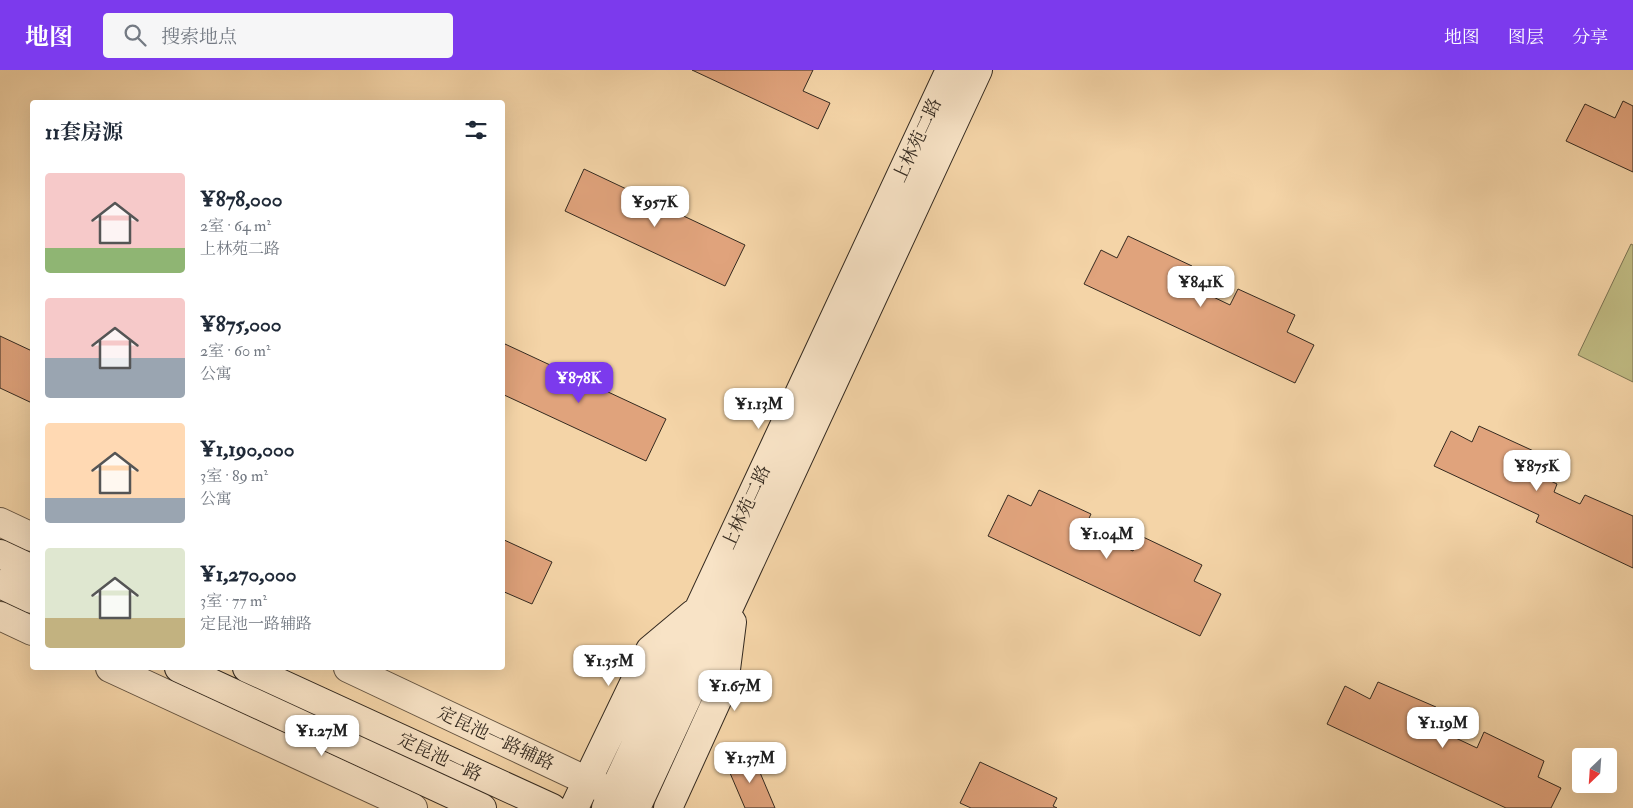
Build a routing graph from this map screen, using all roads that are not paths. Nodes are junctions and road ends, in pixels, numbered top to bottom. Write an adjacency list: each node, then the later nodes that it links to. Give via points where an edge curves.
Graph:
1 (950, 70): 10 (street, 上林苑二路)
2 (978, 70): 8 (street, 上林苑二路)
3 (0, 522): 4 (street)
4 (30, 536)
5 (0, 554): 6 (street)
6 (30, 568)
7 (0, 584): 9 (street)
8 (735, 596): 19 (street, 上林苑二路); 24 (street, via 724,685)
9 (30, 599)
10 (699, 608): 17 (street, via 650,650); 18 (street, 上林苑二路)
11 (0, 616): 12 (street)
12 (30, 631)
13 (114, 670): 20 (street)
14 (183, 670): 21 (street, 定昆池一路)
15 (251, 670): 22 (street, 定昆池一路)
16 (352, 670): 17 (street, 定昆池一路辅路)
17 (587, 781): 18 (street, 定昆池一路辅路); 23 (street)
18 (610, 801): 19 (street, 定昆池一路辅路)
19 (640, 807)
20 (413, 808)
21 (482, 808)
22 (552, 808)
23 (574, 808)
24 (668, 808)

